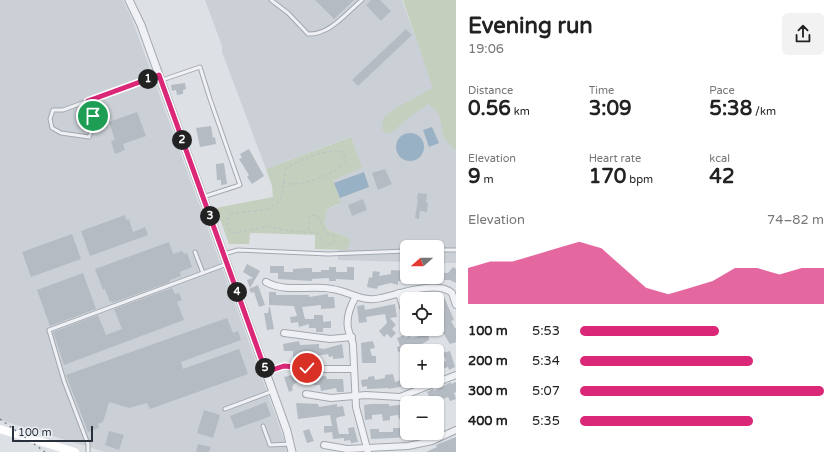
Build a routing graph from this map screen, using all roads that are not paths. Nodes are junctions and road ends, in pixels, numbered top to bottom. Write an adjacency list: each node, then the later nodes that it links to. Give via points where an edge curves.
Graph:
1 (129, 0): 4 (street)
2 (271, 0): 3 (lane, via 308,34 314,34 327,30)
3 (362, 0)
4 (160, 78): 5 (lane); 6 (street); 6 (lane, via 200,67 207,85 240,185)
5 (88, 101): 5 (lane, via 63,110 53,110 50,119 52,128 60,133 89,137 96,122)
6 (203, 197): 11 (street)
7 (444, 250): 8 (lane)
8 (456, 250)
9 (400, 251): 11 (lane, via 328,254 238,250)
10 (196, 252): 13 (lane)
11 (224, 254): 12 (street)
12 (227, 264): 13 (lane); 22 (street)
13 (203, 273): 35 (lane, via 49,330 64,381 88,444)
14 (266, 282): 16 (street, via 284,288 332,289)
15 (398, 293): 16 (street, via 373,300); 17 (street); 18 (street, via 446,289 454,296)
16 (355, 298): 20 (street, via 348,317 348,330)
17 (400, 299)
18 (456, 305)
19 (284, 333): 20 (street, via 330,339)
20 (352, 338): 21 (street)
21 (354, 369): 22 (street, via 284,366); 26 (street)
22 (266, 372): 24 (street)
23 (456, 375): 26 (street, via 400,397)
24 (273, 391): 27 (lane); 32 (street)
25 (306, 394): 26 (street, via 331,398)
26 (355, 396): 33 (street)
27 (225, 409)
28 (263, 426): 32 (lane, via 270,446)
29 (0, 429): 34 (main road)
30 (456, 430): 33 (street, via 419,445)
31 (324, 445): 33 (street)
32 (292, 448)
33 (368, 450)
34 (75, 452)
35 (88, 452)

